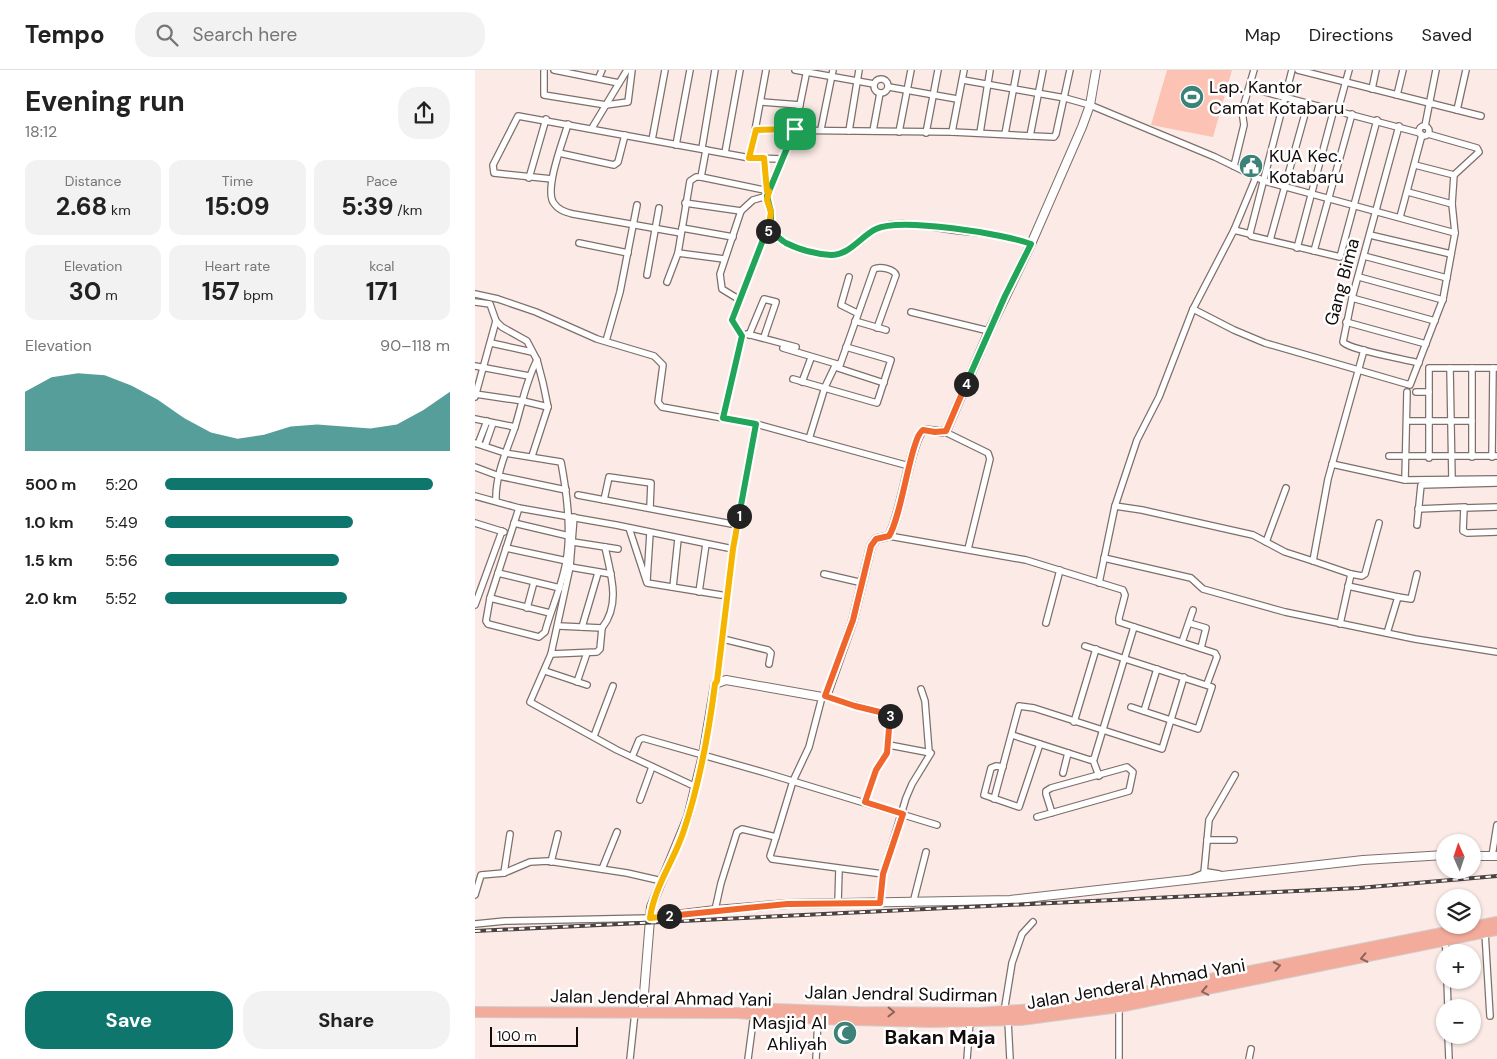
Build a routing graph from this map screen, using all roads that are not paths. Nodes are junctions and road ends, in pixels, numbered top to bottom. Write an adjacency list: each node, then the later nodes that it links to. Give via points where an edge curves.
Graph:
1 (544, 70): 55 (street, via 544,95)
2 (554, 70): 32 (street)
3 (602, 70): 32 (street)
4 (627, 70): 35 (street)
5 (632, 70): 55 (street, via 629,102)
6 (665, 70): 80 (street)
7 (690, 70): 81 (street)
8 (715, 70): 82 (street)
9 (740, 70): 84 (street)
10 (766, 70): 52 (street)
11 (795, 70): 30 (street)
12 (859, 70): 36 (street)
13 (884, 70): 33 (street)
14 (911, 70): 44 (street)
15 (937, 70): 47 (street)
16 (964, 70): 34 (street)
17 (990, 70): 38 (street)
18 (1017, 70): 41 (street)
19 (1043, 70): 45 (street)
20 (1070, 70): 50 (street)
21 (1096, 70): 57 (street)
22 (1254, 70): 42 (street)
23 (1292, 70): 49 (street)
24 (1298, 70): 37 (street)
25 (1349, 70): 37 (street)
26 (1376, 70): 43 (street)
27 (1403, 70): 48 (street)
28 (1436, 70): 54 (street)
29 (1466, 70): 59 (street)
30 (806, 71): 31 (street); 56 (street)
31 (832, 73): 36 (street); 68 (street)
32 (599, 77): 35 (street)
33 (883, 79): 39 (street); 40 (street)
34 (963, 80): 38 (street); 51 (street)
35 (619, 82): 55 (street)
36 (857, 82): 39 (street); 70 (street)
37 (1346, 82): 43 (street); 58 (street)
38 (987, 83): 41 (street); 75 (street)
39 (874, 84): 46 (street)
40 (889, 87): 44 (street); 46 (street)
41 (1014, 88): 45 (street); 76 (street)
42 (1250, 88): 49 (street); 89 (street, via 1242,111 1244,125)
43 (1372, 89): 48 (street)
44 (907, 91): 47 (street); 72 (street)
45 (1039, 92): 50 (street); 79 (street)
46 (880, 93): 71 (street)
47 (933, 95): 51 (street); 74 (street)
48 (1397, 95): 54 (street)
49 (1285, 97): 53 (street); 95 (street)
50 (1065, 98): 57 (street); 79 (street, via 1055,136)
51 (957, 99): 73 (street)
52 (761, 102): 56 (street); 69 (street)
53 (1308, 103): 58 (street); 96 (street)
54 (1429, 104): 59 (street); 77 (street, via 1425,126 1421,126)
55 (606, 105): 66 (street)
56 (800, 105): 67 (street)
57 (1090, 105): 89 (street); 120 (street)
58 (1336, 110): 60 (street); 99 (street)
59 (1457, 110): 61 (street)
60 (1352, 114): 63 (street); 100 (street)
61 (1481, 116)
62 (546, 119): 64 (street); 93 (street); 93 (street, via 518,116 493,165 497,174)
63 (1377, 120): 65 (street); 104 (street)
64 (567, 124): 66 (street); 83 (street)
65 (1399, 126): 77 (street); 107 (street, Gang Bima)
66 (592, 128): 78 (street)
67 (795, 129): 68 (street); 69 (street); 87 (street)
68 (821, 129): 70 (street)
69 (756, 130): 85 (street)
70 (849, 131): 71 (street)
71 (873, 131): 72 (street)
72 (899, 132): 74 (street)
73 (952, 132): 74 (street); 75 (street)
74 (926, 133)
75 (980, 133): 76 (street)
76 (1005, 134): 79 (street)
77 (1423, 134): 88 (street); 90 (street, via 1479,150)
78 (625, 135): 80 (street); 83 (street, via 618,162 614,165)
79 (1030, 136)
80 (652, 140): 81 (street)
81 (675, 144): 82 (street)
82 (704, 149): 84 (street); 91 (street)
83 (559, 153): 94 (street)
84 (725, 153): 85 (street)
85 (749, 158): 86 (street)
86 (764, 158): 87 (street); 97 (street)
87 (782, 160): 97 (street)
88 (1415, 165): 90 (street); 98 (street)
89 (1234, 166): 92 (street)
90 (1454, 175): 102 (street)
91 (701, 177): 97 (street); 101 (street, via 690,181)
92 (1256, 177): 95 (street); 112 (street)
93 (529, 178): 94 (street)
94 (552, 179): 109 (street, via 551,198 560,210)
95 (1264, 181): 96 (street); 115 (street)
96 (1285, 186): 99 (street); 118 (street)
97 (767, 192): 106 (street); 111 (street, via 771,212)
98 (1408, 192): 102 (street); 108 (street)
99 (1310, 194): 100 (street); 121 (street)
100 (1329, 198): 104 (street); 123 (street)
101 (685, 203): 106 (street); 113 (street)
102 (1452, 204): 114 (street)
103 (637, 205): 109 (street)
104 (1355, 205): 107 (street); 123 (street, via 1339,257)
105 (659, 208): 110 (street)
106 (741, 211): 117 (street)
107 (1377, 211): 108 (street); 116 (street, Gang Bima)
108 (1400, 217): 114 (street)
109 (633, 225): 110 (street); 124 (street)
110 (655, 230): 113 (street); 128 (street)
111 (766, 230): 120 (street, via 798,248 831,255 845,251 877,228 900,225 994,234); 135 (street)
112 (1234, 230): 115 (street); 138 (street)
113 (681, 231): 117 (street); 122 (street)
114 (1455, 233): 125 (street)
115 (1250, 234): 118 (street)
116 (1370, 235): 125 (street); 126 (street, Gang Bima)
117 (733, 237): 127 (street)
118 (1270, 240): 121 (street)
119 (579, 244): 124 (street)
120 (1031, 244): 147 (street)
121 (1297, 248): 123 (street)
122 (678, 252): 127 (street); 132 (street)
123 (1314, 252)
124 (628, 253): 151 (street)
125 (1451, 254): 131 (street)
126 (1364, 256): 129 (street, Gang Bima); 131 (street)
127 (724, 259): 135 (street, via 719,277 722,289)
128 (647, 275)
129 (1359, 277): 134 (street, Gang Bima); 136 (street)
130 (849, 278): 140 (street, via 841,306)
131 (1447, 278): 136 (street)
132 (667, 282)
133 (475, 294): 151 (street, via 536,312)
134 (1352, 298): 143 (street); 144 (street, Gang Bima)
135 (740, 300): 148 (street, via 732,320)
136 (1443, 300): 143 (street)
137 (475, 302): 142 (street, via 490,304)
138 (1193, 309): 168 (street, via 1265,343); 215 (street, via 1159,397 1137,440)
139 (911, 312): 147 (street)
140 (857, 313): 141 (street); 145 (street, via 874,269 896,273)
141 (855, 320): 145 (street); 155 (street)
142 (496, 321): 152 (street); 158 (street, via 527,341)
143 (1435, 321): 153 (street)
144 (1346, 322): 153 (street); 157 (street, Gang Bima, via 1343,343)
145 (877, 328): 146 (street)
146 (886, 330)
147 (989, 332): 189 (street)
148 (742, 333): 149 (street); 180 (street)
149 (749, 334): 150 (street); 150 (street, via 764,299 768,298 776,302)
150 (764, 337): 154 (street)
151 (606, 341): 180 (street, via 659,360 663,365 660,406)
152 (491, 343): 158 (street); 167 (street)
153 (1425, 344): 161 (street)
154 (796, 347)
155 (846, 347): 162 (street, via 840,365); 172 (street, via 891,360)
156 (783, 348): 159 (street)
157 (1364, 350): 161 (street, Gang Bima); 168 (street)
158 (532, 352): 160 (street)
159 (811, 358): 162 (street); 171 (street)
160 (537, 360): 169 (street); 179 (street)
161 (1419, 363): 174 (street)
162 (836, 365): 172 (street); 173 (street)
163 (475, 366): 167 (street)
164 (1450, 368): 165 (street); 176 (street, via 1429,368); 184 (street)
165 (1472, 368): 166 (street); 185 (street)
166 (1495, 368): 199 (street)
167 (484, 369): 169 (street); 177 (street)
168 (1359, 371): 174 (street); 201 (street)
169 (529, 376): 178 (street)
170 (793, 379): 171 (street)
171 (802, 382): 173 (street)
172 (884, 383): 173 (street, via 875,403)
173 (825, 386): 190 (street)
174 (1409, 388): 182 (street)
175 (1416, 392): 176 (street)
176 (1429, 392): 183 (street)
177 (475, 395): 178 (street)
178 (523, 401): 179 (street); 188 (street)
179 (548, 407): 194 (street)
180 (723, 418): 187 (street)
181 (475, 419): 186 (street)
182 (1408, 421): 183 (street); 196 (street)
183 (1429, 421): 184 (street); 200 (street)
184 (1451, 421): 185 (street); 197 (street)
185 (1472, 421): 198 (street)
186 (490, 422): 188 (street); 191 (street); 192 (street)
187 (756, 424): 190 (street); 225 (street)
188 (515, 428): 193 (street)
189 (945, 432): 202 (street, via 920,432); 239 (street, via 988,453 991,458)
190 (809, 438): 202 (street)
191 (477, 443): 192 (street)
192 (485, 446): 193 (street)
193 (505, 453): 194 (street); 204 (street)
194 (532, 456): 210 (street, via 560,461)
195 (1389, 456): 196 (street)
196 (1405, 457): 200 (street); 206 (street)
197 (1451, 457): 198 (street); 200 (street); 207 (street)
198 (1472, 457): 199 (street)
199 (1495, 457)
200 (1429, 458)
201 (1332, 464): 206 (street); 241 (street)
202 (909, 466): 230 (street, via 898,518)
203 (475, 467): 204 (street)
204 (499, 476): 210 (street); 214 (street)
205 (1497, 479): 207 (street)
206 (1405, 480): 207 (street)
207 (1452, 480)
208 (1497, 483): 220 (street, via 1421,485)
209 (1286, 488): 233 (street)
210 (566, 490): 221 (street)
211 (578, 495): 213 (street)
212 (475, 496): 214 (street)
213 (604, 500): 216 (street); 216 (street, via 609,478 651,483)
214 (496, 501): 218 (street)
215 (1115, 506): 233 (street, via 1226,528); 240 (street)
216 (650, 507): 225 (street)
217 (1497, 507): 219 (street)
218 (519, 508): 221 (street); 223 (street)
219 (1465, 508): 220 (street); 228 (street, via 1464,532)
220 (1418, 509): 226 (street)
221 (571, 516): 227 (street); 231 (street)
222 (475, 523): 257 (street, via 504,532)
223 (514, 523): 231 (street); 236 (street)
224 (1379, 523): 248 (street, via 1365,574)
225 (737, 525): 238 (street)
226 (1417, 525)
227 (629, 528): 229 (street); 251 (street)
228 (1497, 532)
229 (651, 533): 232 (street); 251 (street)
230 (889, 536): 239 (street); 252 (street, via 879,537 873,542)
231 (571, 539): 235 (street); 242 (street)
232 (678, 539): 234 (street); 255 (street)
233 (1267, 542): 241 (street)
234 (707, 544): 238 (street); 258 (street)
235 (605, 547): 237 (street); 246 (street)
236 (505, 548): 242 (street); 244 (street)
237 (618, 549)
238 (733, 549): 274 (street)
239 (968, 549): 243 (street)
240 (1104, 558): 253 (street); 268 (street, via 1191,578 1203,589)
241 (1313, 562): 248 (street)
242 (568, 564): 245 (street); 256 (street); 269 (street)
243 (1060, 570): 253 (street); 266 (street)
244 (498, 573): 250 (street); 261 (street)
245 (598, 573): 246 (street); 270 (street)
246 (611, 574): 272 (street, via 613,608)
247 (824, 574): 252 (street)
248 (1351, 574): 254 (street)
249 (1417, 574): 260 (street, via 1411,599)
250 (534, 582): 256 (street); 263 (street)
251 (647, 583): 255 (street)
252 (863, 583): 293 (street, via 840,658)
253 (1099, 583): 271 (street, via 1125,592 1119,620)
254 (1348, 586): 260 (street); 268 (street)
255 (673, 587): 258 (street)
256 (560, 588): 265 (street)
257 (477, 590): 262 (street)
258 (699, 592): 259 (street)
259 (721, 595)
260 (1398, 597): 273 (street)
261 (491, 598): 263 (street); 265 (street, via 486,623 539,637 545,632)
262 (475, 605)
263 (527, 608): 265 (street)
264 (1193, 610): 267 (street)
265 (550, 613)
266 (1046, 623)
267 (1189, 623): 275 (street); 277 (street, via 1206,628)
268 (1340, 624): 273 (street)
269 (559, 626): 270 (street); 281 (street)
270 (582, 627): 272 (street)
271 (1134, 627): 275 (street); 282 (street)
272 (602, 628): 280 (street, via 599,651)
273 (1387, 633): 279 (street)
274 (723, 639): 283 (street, via 768,650 771,653); 287 (street)
275 (1182, 642): 277 (street)
276 (1085, 646): 278 (street)
277 (1201, 648): 289 (street, via 1216,654)
278 (1096, 649): 282 (street); 297 (street)
279 (1497, 652)
280 (587, 653): 281 (street); 288 (street)
281 (551, 654): 285 (street)
282 (1125, 658): 284 (street); 298 (street)
283 (769, 664)
284 (1157, 668): 286 (street); 295 (street)
285 (545, 671): 288 (street); 299 (street, via 530,702)
286 (1184, 677): 289 (street); 296 (street)
287 (717, 681): 293 (street, via 735,681); 305 (street)
288 (577, 682): 290 (street)
289 (1207, 684): 296 (street, via 1212,688 1200,728)
290 (587, 685)
291 (613, 686): 299 (street)
292 (921, 689): 303 (street)
293 (824, 697): 302 (street, via 888,714); 313 (street, via 809,748)
294 (1131, 707): 295 (street)
295 (1144, 711): 296 (street)
296 (1171, 720): 298 (street, via 1162,749)
297 (1074, 722): 298 (street); 300 (street, via 1019,706)
298 (1103, 731): 307 (street)
299 (594, 736): 306 (street)
300 (1012, 736): 301 (street); 309 (street)
301 (1040, 744): 304 (street); 315 (street, via 1021,806 1015,808)
302 (889, 745): 303 (street); 317 (street)
303 (929, 752): 319 (street, via 931,755 912,784)
304 (1068, 754): 307 (street); 310 (street)
305 (703, 755): 306 (street, via 643,738); 313 (street); 314 (street)
306 (632, 757): 308 (street)
307 (1093, 760): 311 (street)
308 (652, 767): 314 (street); 316 (street)
309 (1003, 767): 315 (street); 315 (street, via 993,767 987,777 984,795)
310 (1063, 773)
311 (1099, 776): 318 (street, via 1046,791); 318 (street, via 1130,768 1133,772 1132,789)
312 (1235, 776): 327 (street, via 1210,818)
313 (793, 781): 317 (street); 326 (street)
314 (696, 787): 342 (street, via 682,836)
315 (994, 799)
316 (641, 800)
317 (865, 802): 319 (street)
318 (1052, 813): 321 (street, via 1036,815)
319 (903, 814): 320 (street); 338 (street)
320 (937, 825)
321 (1040, 825)
322 (1497, 825): 332 (street)
323 (617, 832): 334 (street)
324 (510, 834): 336 (street)
325 (558, 834): 333 (street)
326 (776, 837): 335 (street, via 770,856 772,859); 347 (street, via 742,829 737,832)
327 (1207, 840): 328 (street); 337 (street)
328 (1234, 840)
329 (926, 852): 346 (street)
330 (1436, 856): 340 (street, via 1363,860)
331 (1481, 856): 332 (street)
332 (1495, 856)
333 (551, 862): 334 (street); 336 (street, via 530,862)
334 (601, 869): 342 (street)
335 (839, 869): 338 (street); 344 (street)
336 (504, 873): 339 (street)
337 (1204, 873): 340 (street); 341 (street)
338 (883, 874): 345 (street)
339 (478, 875): 343 (street)
340 (1224, 876): 341 (street)
341 (1190, 879): 346 (street, via 1028,898)
342 (662, 882): 348 (street, via 655,893)
343 (475, 895)
344 (838, 903): 345 (street); 347 (street)
345 (880, 903): 346 (street)
346 (913, 903)
347 (715, 910): 348 (street)
348 (650, 918): 351 (street); 358 (street)
349 (1033, 922): 362 (street, via 1022,934 1012,962)
350 (1497, 922): 362 (highway, Jalan Jendral Sudirman, one-way to 350, via 1114,1000)
351 (475, 924)
352 (1497, 930): 353 (highway, Jalan Jenderal Ahmad Yani)
353 (1485, 932): 354 (highway, Jalan Jenderal Ahmad Yani); 361 (street)
354 (1445, 940): 355 (street); 357 (highway, Jalan Jenderal Ahmad Yani, one-way to 357)
355 (1445, 944)
356 (475, 1008): 358 (highway, Jalan Jendral Sudirman)
357 (1119, 1008): 362 (highway, Jalan Jenderal Ahmad Yani); 372 (street)
358 (639, 1009): 359 (highway, Jalan Jenderal Ahmad Yani); 360 (highway, Jalan Jenderal Ahmad Yani); 362 (highway, Jalan Jendral Sudirman, one-way to 362, via 789,1008); 367 (street)
359 (475, 1012)
360 (754, 1014): 363 (highway, Jalan Jenderal Ahmad Yani); 368 (street)
361 (1490, 1016)
362 (1006, 1017): 364 (highway, Jalan Jenderal Ahmad Yani); 371 (street)
363 (818, 1019): 364 (highway, Jalan Jenderal Ahmad Yani); 369 (street)
364 (970, 1022): 370 (street)
365 (1448, 1044): 374 (street)
366 (1251, 1049): 373 (street)
367 (630, 1059)
368 (749, 1059)
369 (816, 1059)
370 (967, 1059)
371 (1010, 1059)
372 (1119, 1059)
373 (1249, 1059)
374 (1449, 1059)

